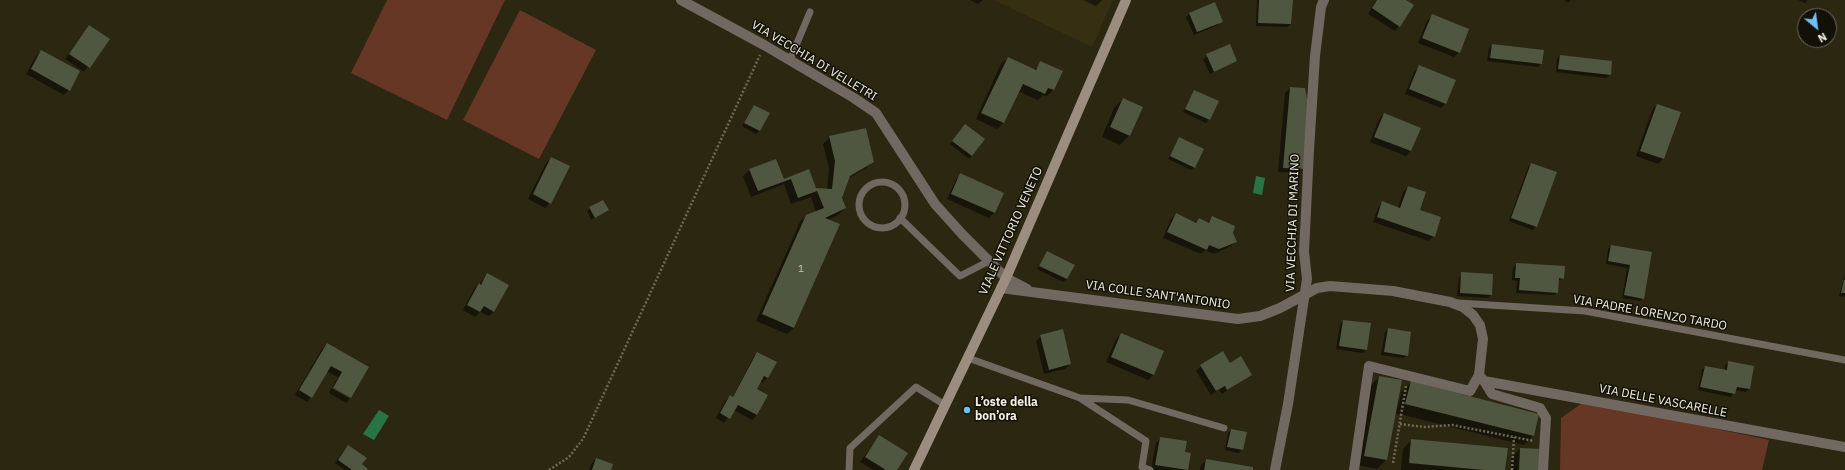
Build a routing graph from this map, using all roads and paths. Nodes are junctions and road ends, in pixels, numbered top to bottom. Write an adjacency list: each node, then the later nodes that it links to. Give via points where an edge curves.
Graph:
1 (681, 0): 5 (street, VIA VECCHIA DI VELLETRI)
2 (1126, 0): 9 (main road, VIALE VITTORIO VENETO)
3 (1324, 0): 12 (street, VIA VECCHIA DI MARINO, via 1315,56 1304,252 1307,279)
4 (810, 12): 6 (lane)
5 (764, 45): 6 (street, VIA VECCHIA DI VELLETRI); 26 (path, via 583,439 569,457)
6 (790, 60): 8 (street, VIA VECCHIA DI VELLETRI, via 876,113 936,204)
7 (900, 218): 7 (lane, via 905,204 900,191 894,186 880,182 861,193 861,216 872,226 888,227); 8 (lane, via 960,276)
8 (989, 261): 9 (street, VIA VECCHIA DI VELLETRI)
9 (1006, 278): 10 (main road, VIALE VITTORIO VENETO); 11 (street, VIA COLLE SANT'ANTONIO)
10 (1001, 288): 11 (street); 14 (main road, VIALE VITTORIO VENETO)
11 (1032, 291): 12 (street, VIA COLLE SANT'ANTONIO, via 1238,319 1274,311)
12 (1304, 294): 13 (street, VIA COLLE SANT'ANTONIO, via 1330,286 1392,292); 30 (street, VIA VECCHIA DI MARINO, via 1288,404)
13 (1450, 302): 15 (lane, VIA PADRE LORENZO TARDO, via 1585,311); 17 (street, VIA COLLE SANT'ANTONIO, via 1463,307 1480,325 1483,339)
14 (968, 358): 18 (lane); 19 (main road, VIALE VITTORIO VENETO)
15 (1845, 360)
16 (1408, 376): 17 (street, via 1470,391); 20 (path); 31 (street, via 1369,366)
17 (1482, 378): 23 (street, via 1492,394 1540,408 1546,418); 24 (street, VIA DELLE VASCARELLE)
18 (1080, 398): 21 (lane, via 1128,400); 29 (lane, via 1146,441 1142,467)
19 (945, 406): 27 (lane, via 916,387 850,448); 28 (main road, VIALE VITTORIO VENETO)
20 (1400, 424): 22 (path, via 1425,427 1452,425); 25 (path)
21 (1224, 428)
22 (1514, 437): 23 (path); 32 (path)
23 (1545, 443): 33 (street)
24 (1845, 448)
25 (1393, 463)
26 (549, 470)
27 (849, 470)
28 (914, 470)
29 (1150, 470)
30 (1275, 470)
31 (1354, 470)
32 (1512, 470)
33 (1544, 470)

